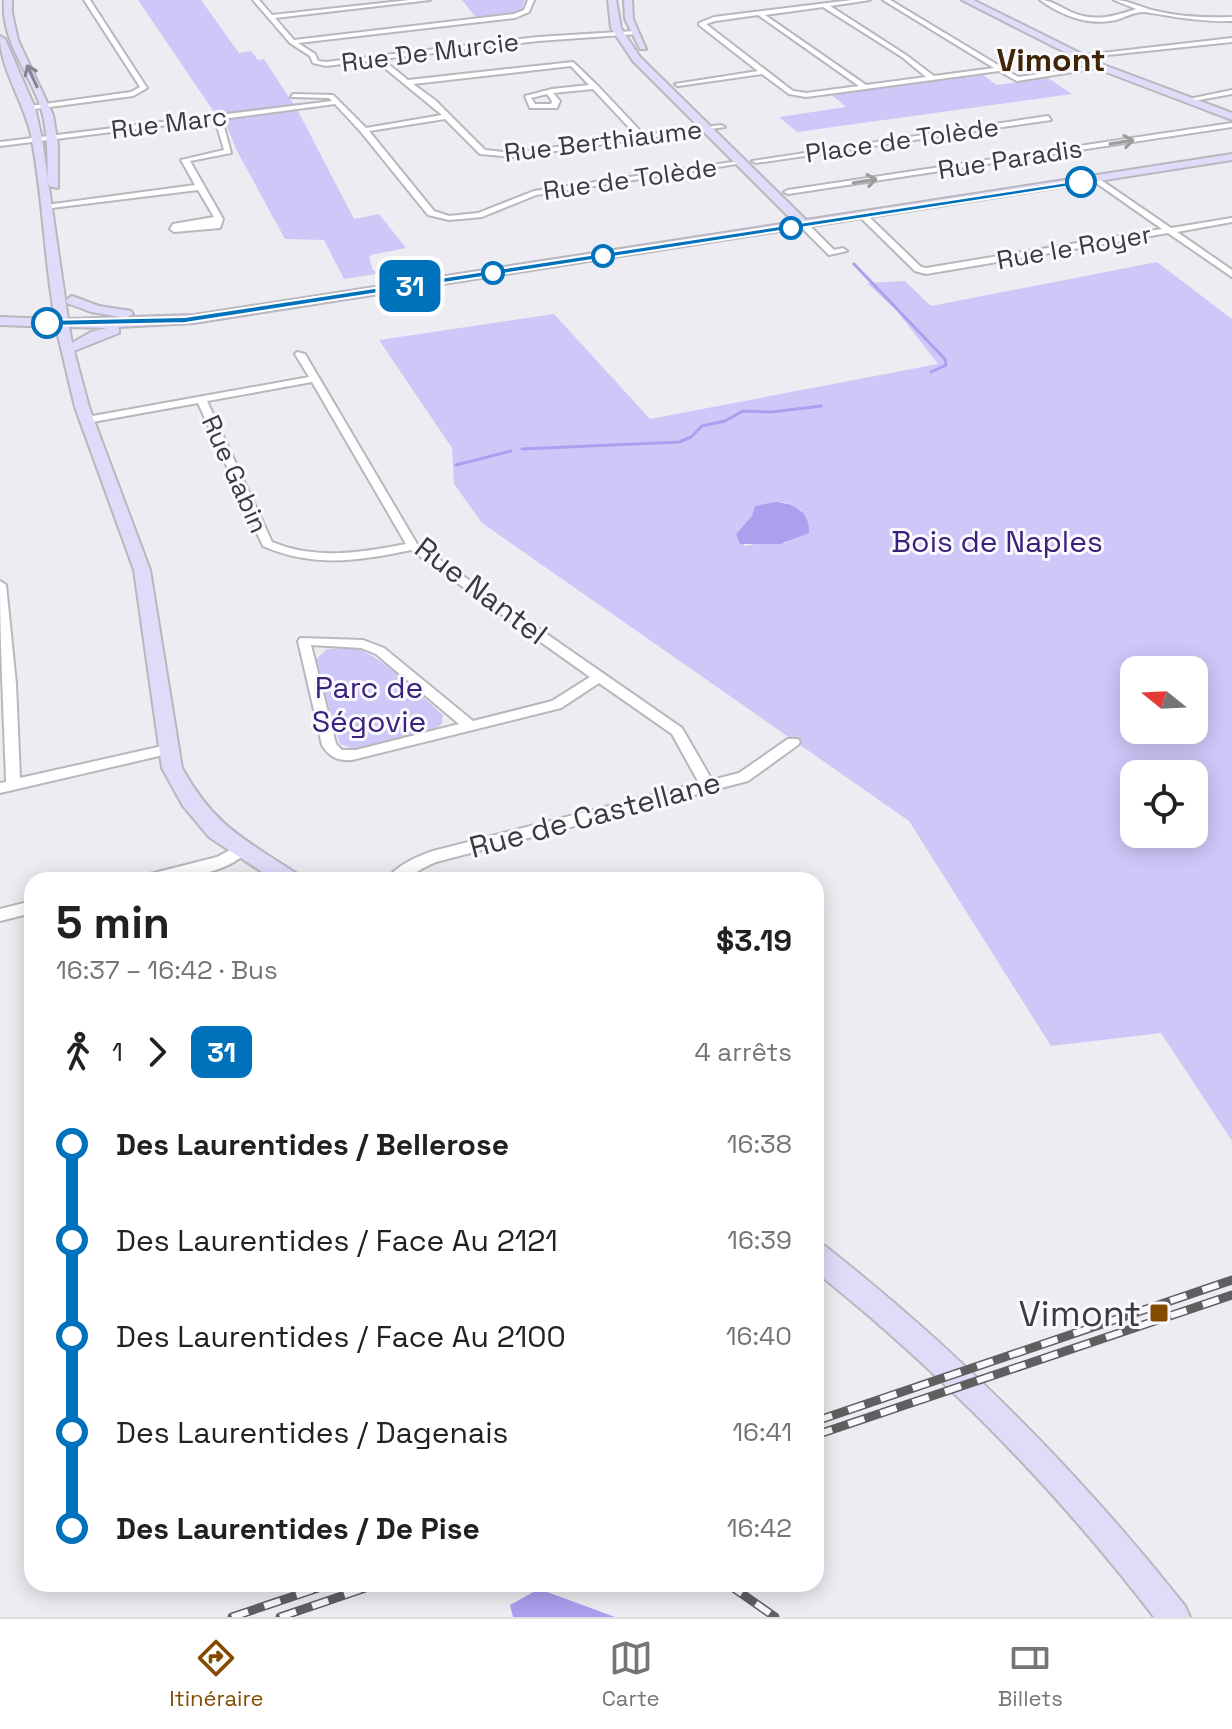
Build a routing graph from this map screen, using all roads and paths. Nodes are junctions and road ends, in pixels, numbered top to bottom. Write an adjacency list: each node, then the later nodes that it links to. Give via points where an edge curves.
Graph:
1 (8, 0): 24 (main road, via 5,14)
2 (87, 0): 40 (street, via 144,88 133,94)
3 (256, 0): 16 (street, Rue De Murcie)
4 (427, 0): 16 (street)
5 (531, 0): 22 (street, via 527,11 515,16)
6 (612, 0): 20 (main road)
7 (628, 0): 19 (main road)
8 (867, 0): 13 (street)
9 (886, 0): 28 (street)
10 (966, 0): 25 (main road)
11 (1043, 0): 14 (street, via 1103,22)
12 (1117, 0): 14 (street)
13 (824, 5): 15 (street); 30 (street)
14 (1139, 10): 17 (street)
15 (759, 13): 29 (street, via 701,24); 34 (street)
16 (270, 17): 22 (street, Rue De Murcie)
17 (1207, 19): 18 (street); 21 (street)
18 (1232, 19)
19 (634, 33): 20 (street, Rue De Murcie); 32 (main road)
20 (619, 34): 26 (street, Rue De Murcie); 48 (main road, via 636,59)
21 (1230, 38): 25 (street)
22 (292, 42): 26 (street, Rue De Murcie, via 318,63)
23 (2, 45): 24 (street); 41 (main road)
24 (18, 46): 40 (main road, one-way to 24)
25 (1079, 56): 27 (main road)
26 (376, 58): 31 (street, Rue Berthiaume)
27 (1101, 67): 28 (street, via 1024,79); 38 (main road)
28 (1000, 69): 30 (street)
29 (764, 72): 32 (street); 34 (street, via 791,93)
30 (932, 78): 34 (street)
31 (408, 82): 33 (street, via 567,63 578,66); 43 (street, Rue Berthiaume)
32 (678, 84): 47 (main road)
33 (596, 87): 36 (street); 51 (street)
34 (865, 87)
35 (1232, 92): 38 (street)
36 (550, 93)
37 (293, 96): 39 (street, via 321,94)
38 (1188, 100): 44 (main road)
39 (338, 102): 42 (street, Rue Marc); 49 (street, Rue de Tolède)
40 (46, 105): 41 (street); 50 (main road)
41 (30, 108): 52 (main road)
42 (218, 117): 50 (street, Rue Marc); 58 (street, via 228,151 185,160)
43 (445, 117): 49 (street); 51 (street, Rue Berthiaume, via 483,152 494,155)
44 (1232, 117)
45 (1048, 118): 55 (street, Place de Tolède)
46 (1232, 125): 59 (street, Rue Paradis, one-way to 46)
47 (721, 127): 48 (street, Rue Berthiaume); 55 (main road)
48 (705, 129): 51 (street, Rue Berthiaume); 56 (main road)
49 (364, 130): 56 (street, Rue de Tolède, via 426,209 449,218 492,212 534,193)
50 (53, 137): 52 (street, Rue Marc); 60 (main road)
51 (643, 138)
52 (37, 139): 53 (street, Rue Marc); 60 (main road)
53 (0, 144)
54 (1232, 157): 57 (main road)
55 (756, 161): 59 (main road)
56 (742, 166): 66 (main road); 68 (main road, via 779,215)
57 (1098, 180): 62 (main road); 67 (street)
58 (199, 187): 60 (street); 63 (street)
59 (788, 192): 66 (main road)
60 (51, 206): 70 (main road); 71 (main road)
61 (812, 210): 64 (main road)
62 (864, 217): 64 (main road); 67 (street, Rue le Royer, via 923,271)
63 (219, 219)
64 (850, 219): 66 (main road)
65 (1232, 220): 67 (street, Rue le Royer)
66 (811, 224): 66 (street, via 832,253 843,251); 68 (main road)
67 (1170, 230): 69 (street)
68 (769, 231): 72 (main road)
69 (1232, 274)
70 (57, 296): 74 (main road); 76 (main road)
71 (72, 300): 75 (main road); 76 (main road)
72 (239, 312): 75 (main road); 78 (main road)
73 (0, 313): 74 (main road)
74 (26, 314): 76 (main road)
75 (133, 316): 76 (main road)
76 (69, 320): 77 (main road); 78 (main road); 79 (main road); 81 (main road, via 67,351)
77 (0, 321)
78 (153, 323): 79 (main road, via 96,335)
79 (76, 347): 81 (main road)
80 (300, 354): 82 (street, Rue Nantel)
81 (73, 363): 84 (main road)
82 (313, 379): 83 (street); 85 (street, Rue Nantel)
83 (201, 399): 84 (street); 85 (street, Rue Gabin, via 267,544 287,555 348,558)
84 (87, 420): 91 (main road, via 140,564)
85 (413, 546): 87 (street, Rue Nantel)
86 (0, 585): 88 (street)
87 (599, 677): 89 (street, via 556,705); 92 (street, Rue Nantel, via 677,731)
88 (5, 685): 93 (street)
89 (471, 727): 89 (street, via 356,755 334,752 304,641 363,644 380,651)
90 (793, 742): 92 (street, Rue de Castellane, via 749,774)
91 (167, 750): 93 (street); 94 (main road, via 195,808)
92 (708, 786): 97 (street, Rue de Castellane, via 435,857)
93 (6, 787)
94 (241, 850): 95 (street, via 221,862); 96 (main road)
95 (182, 872)
96 (277, 872)
97 (404, 872)
98 (24, 909): 99 (street)
99 (0, 915)
100 (824, 1261): 101 (main road, via 919,1338 1005,1419 1100,1524)
101 (1174, 1617)

